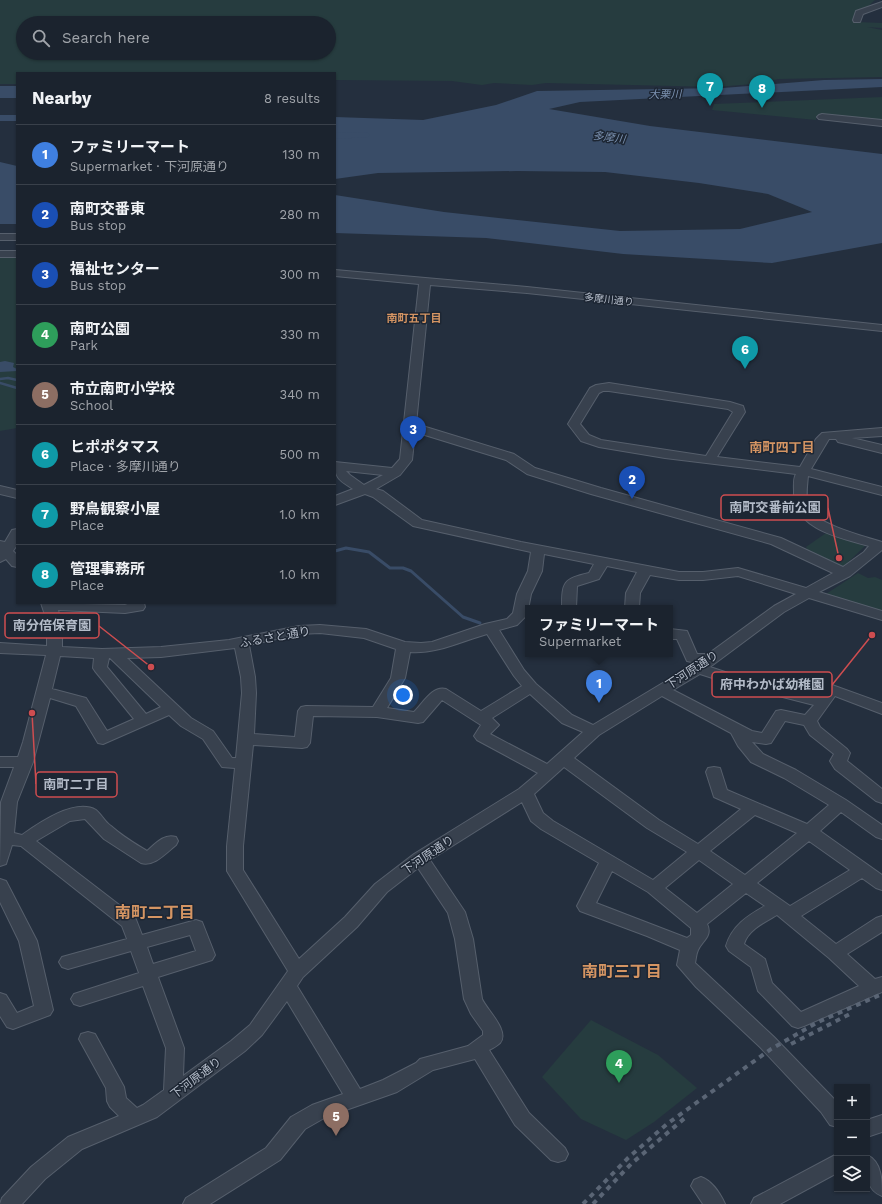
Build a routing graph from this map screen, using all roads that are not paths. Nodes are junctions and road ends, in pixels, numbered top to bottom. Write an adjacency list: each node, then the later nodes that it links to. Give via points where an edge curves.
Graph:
1 (882, 4): 2 (street, via 859,13)
2 (857, 20)
3 (822, 117): 4 (street)
4 (882, 123)
5 (0, 237): 6 (street)
6 (16, 237)
7 (0, 254): 8 (street)
8 (16, 254)
9 (336, 273): 10 (street, 多摩川通り)
10 (425, 281): 11 (street, 多摩川通り); 12 (street)
11 (882, 328)
12 (410, 426): 20 (street, via 406,460); 33 (street, via 510,457 531,471 776,541)
13 (882, 432): 14 (street)
14 (826, 436): 15 (street); 19 (street)
15 (882, 449)
16 (709, 460): 16 (street, via 739,409 609,387 594,391 574,424 585,438 600,443); 19 (street)
17 (336, 466): 20 (street)
18 (336, 467): 21 (street, via 346,478)
19 (804, 470): 23 (street); 27 (street, via 801,476 801,504 810,519 831,530)
20 (396, 472): 21 (street)
21 (365, 489): 25 (street); 28 (street, via 378,494 418,523)
22 (0, 490): 24 (street)
23 (882, 491)
24 (16, 494)
25 (336, 501)
26 (16, 534): 29 (street)
27 (880, 546): 33 (street, 下河原通り)
28 (538, 549): 30 (street); 39 (street, ふるさと通り, via 535,571 524,594)
29 (2, 551): 31 (street)
30 (603, 561): 32 (street); 37 (street, via 594,576 572,581 569,585)
31 (16, 562)
32 (646, 569): 34 (street, via 688,576 738,572); 38 (street, via 633,593)
33 (845, 573): 34 (street, 下河原通り)
34 (808, 592): 40 (street); 48 (street, 下河原通り, via 779,609)
35 (49, 604): 36 (street, via 126,609 138,607); 46 (street, via 54,617)
36 (137, 604)
37 (569, 605)
38 (632, 605)
39 (524, 611): 41 (street, ふるさと通り, via 512,622)
40 (882, 616)
41 (490, 627): 44 (street, ふるさと通り, via 434,646); 49 (street)
42 (673, 634): 48 (street, via 682,634 692,658)
43 (240, 643): 44 (street, ふるさと通り, via 299,630 320,629 366,634); 47 (street, ふるさと通り, via 161,652); 61 (street, via 248,677)
44 (404, 647): 55 (street, via 398,678)
45 (0, 648): 46 (street, ふるさと通り)
46 (54, 652): 47 (street, ふるさと通り); 51 (street)
47 (108, 654): 53 (street); 57 (street, via 100,668)
48 (705, 663): 50 (street, 下河原通り); 52 (street, via 733,680)
49 (530, 687): 56 (street); 60 (street, via 567,719)
50 (661, 690): 59 (street); 60 (street, 下河原通り)
51 (44, 692): 57 (street, via 81,702 103,739); 64 (street)
52 (824, 702): 54 (street, via 832,690); 58 (street)
53 (171, 708): 57 (street); 65 (street, via 186,722 208,735 228,762)
54 (882, 709)
55 (377, 712): 56 (street, via 418,718 441,692); 61 (street, via 306,711 302,743)
56 (481, 718): 66 (street, via 491,725 482,736)
57 (144, 721)
58 (809, 721): 59 (street, via 781,715 766,740 748,736); 69 (street, via 815,731 842,753 838,761 841,765)
59 (737, 730): 70 (street, via 743,742 757,758 790,774)
60 (594, 732): 62 (street, 下河原通り)
61 (246, 739): 65 (street)
62 (564, 759): 66 (street, 下河原通り); 77 (street, via 653,824)
63 (0, 762): 64 (street)
64 (24, 762): 74 (street, via 9,802)
65 (243, 764): 94 (street, via 235,871 284,948)
66 (549, 772): 68 (street, 下河原通り)
67 (714, 772): 71 (street, via 720,793)
68 (525, 793): 78 (street, 下河原通り); 80 (street, via 537,817)
69 (882, 797)
70 (840, 804): 72 (street); 73 (street)
71 (753, 808): 72 (street); 77 (street)
72 (809, 832): 81 (street); 82 (street)
73 (882, 833)
74 (5, 838): 75 (street); 79 (street)
75 (25, 840): 76 (street, via 67,815 87,814 116,839 147,859); 89 (street, via 129,922)
76 (170, 841)
77 (699, 852): 82 (street); 85 (street)
78 (420, 858): 94 (street, 下河原通り, via 381,888 351,922); 99 (street, via 456,912 464,939 473,999 492,1029 493,1038)
79 (0, 860)
80 (608, 861): 85 (street); 90 (street, via 586,906)
81 (862, 870): 83 (street); 86 (street)
82 (745, 883): 86 (street); 87 (street)
83 (882, 884)
84 (0, 885): 97 (street, via 28,941 44,1010 13,1022)
85 (654, 888): 87 (street)
86 (783, 911): 91 (street); 95 (street, via 752,922 736,938 735,946 759,964 764,986 798,1021)
87 (697, 923): 90 (street, via 700,927 699,937)
88 (882, 923): 91 (street)
89 (136, 942): 92 (street); 93 (street); 93 (street, via 196,927 206,955)
90 (690, 947): 102 (street, via 686,965 773,1048)
91 (835, 953): 95 (street)
92 (68, 962)
93 (148, 975): 96 (street); 100 (street, via 175,1048)
94 (292, 979): 100 (street, 下河原通り, via 256,1030); 101 (street)
95 (877, 986)
96 (80, 999)
97 (0, 1000)
98 (88, 1039): 103 (street, via 115,1087 117,1101)
99 (478, 1048): 101 (street, via 473,1052 427,1064 390,1086); 106 (street, via 522,1120)
100 (173, 1095): 103 (street, 下河原通り, via 150,1111)
101 (355, 1097): 112 (street, via 319,1111 298,1123 273,1154)
102 (834, 1115)
103 (134, 1118): 111 (street, 下河原通り, via 75,1143 38,1174)
104 (882, 1123): 105 (street)
105 (870, 1127)
106 (558, 1154)
107 (834, 1165): 114 (street)
108 (873, 1168): 110 (street)
109 (701, 1186): 113 (street)
110 (882, 1187)
111 (9, 1204)
112 (193, 1204)
113 (715, 1204)
114 (761, 1204)

